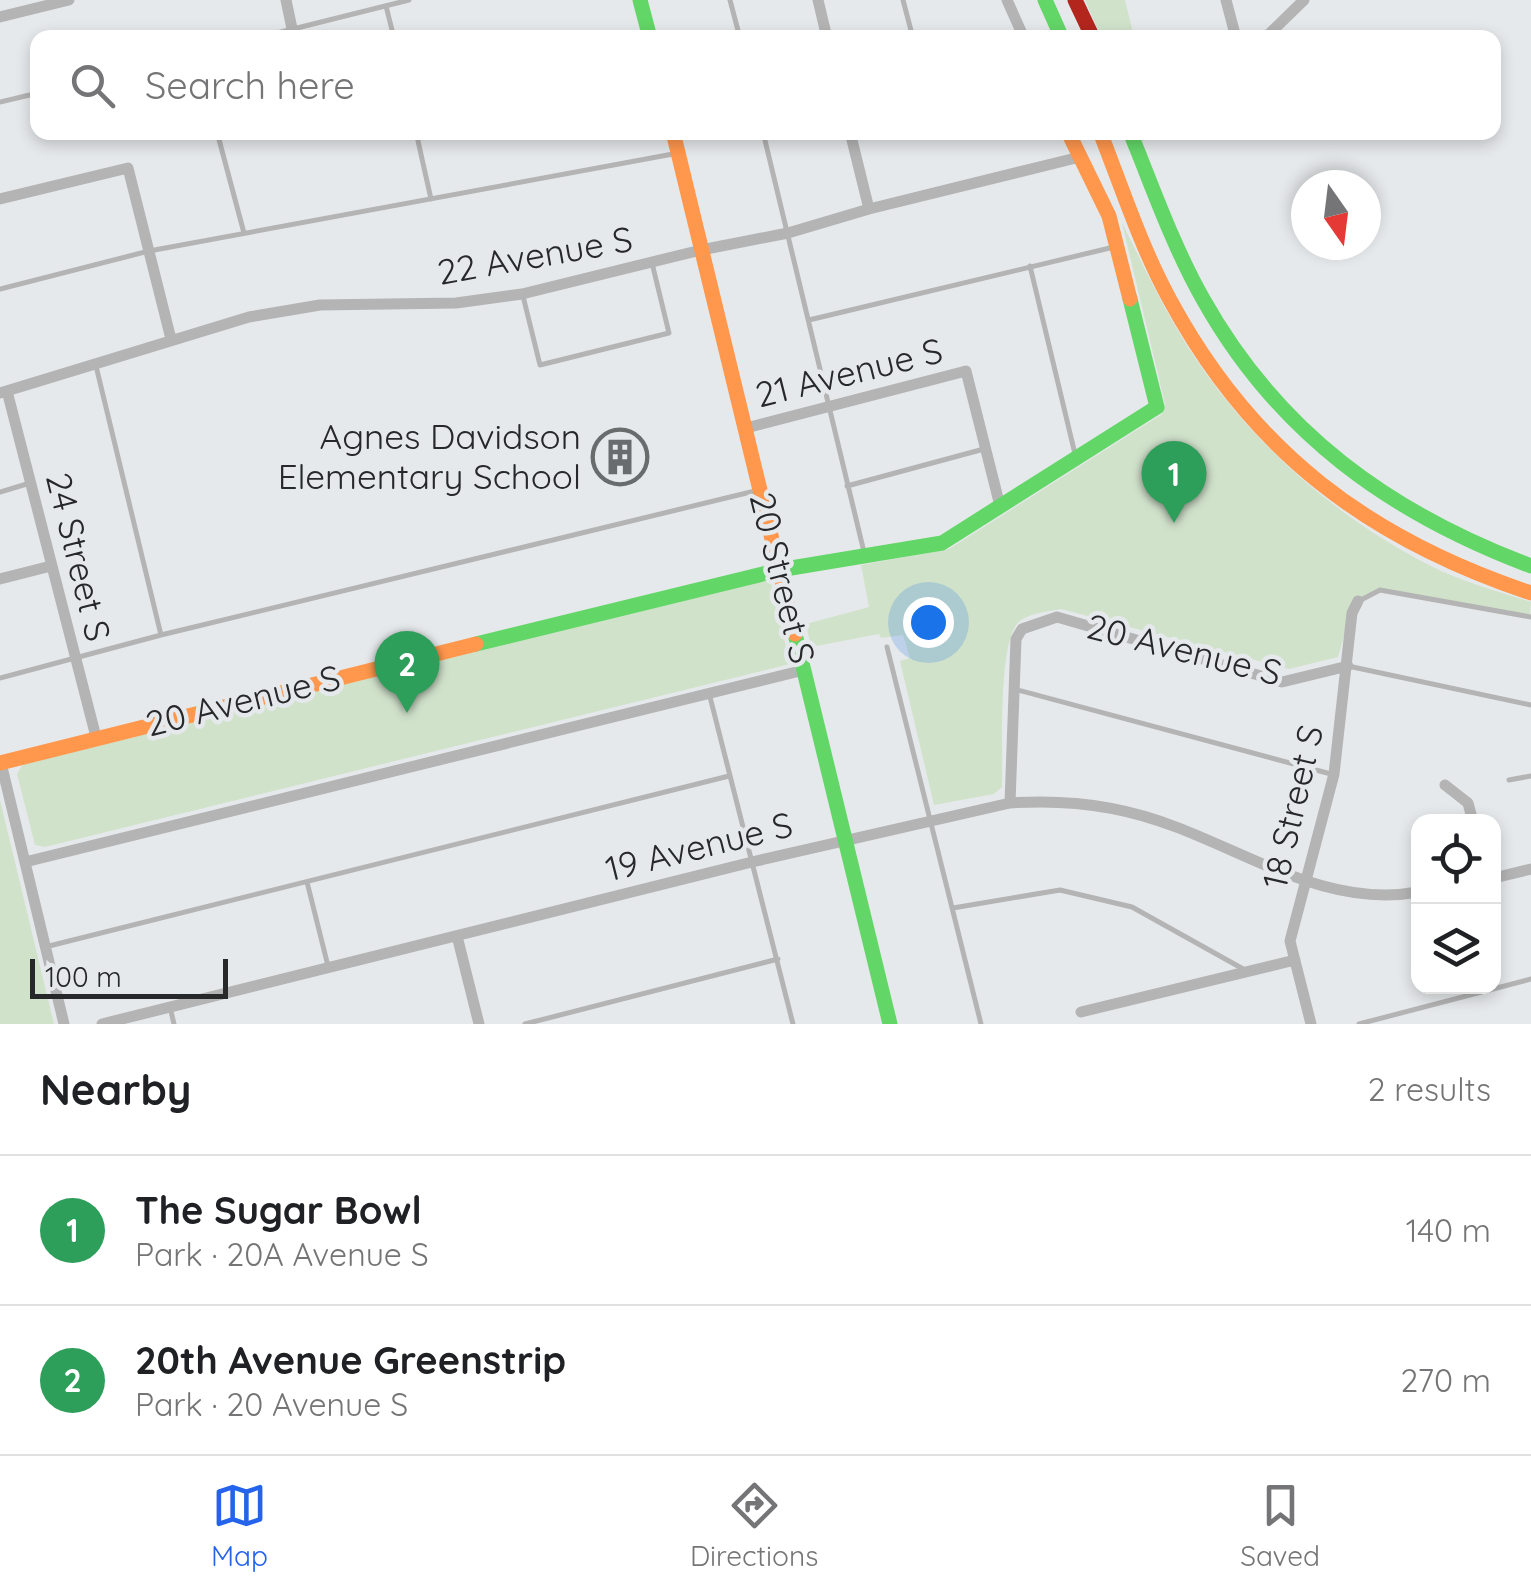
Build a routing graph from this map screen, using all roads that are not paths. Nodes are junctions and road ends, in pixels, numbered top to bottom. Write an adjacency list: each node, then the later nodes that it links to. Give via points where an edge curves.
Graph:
1 (69, 0): 14 (street)
2 (286, 0): 15 (street)
3 (409, 0): 13 (lane)
4 (640, 0): 18 (street)
5 (730, 0): 19 (lane)
6 (818, 0): 20 (street)
7 (903, 0): 21 (lane)
8 (1007, 0): 22 (street)
9 (1045, 0): 23 (street)
10 (1075, 0): 24 (street)
11 (1226, 0): 25 (street)
12 (1304, 0): 26 (street)
13 (386, 6): 16 (lane); 17 (lane)
14 (0, 17)
15 (292, 30)
16 (303, 30)
17 (392, 30)
18 (648, 30)
19 (738, 30)
20 (825, 30)
21 (911, 30)
22 (1020, 30)
23 (1058, 30)
24 (1089, 30)
25 (1234, 30)
26 (1274, 30)
27 (30, 94): 28 (lane)
28 (0, 102)
29 (219, 140): 42 (lane)
30 (418, 140): 40 (lane)
31 (674, 140): 37 (street, 20 Street S)
32 (765, 140): 43 (lane)
33 (852, 140): 41 (street)
34 (1072, 140): 38 (street)
35 (1103, 140): 69 (street, via 1152,264 1188,331 1226,389 1276,446 1377,527 1459,569)
36 (1133, 140): 66 (street, via 1202,298 1288,419 1376,492 1478,548)
37 (678, 153): 40 (lane); 46 (street, 20 Street S)
38 (1080, 157): 41 (street, 22 Avenue S); 44 (street)
39 (0, 199): 45 (street, via 128,168)
40 (431, 199): 42 (lane)
41 (869, 209): 43 (street, 22 Avenue S)
42 (244, 233): 45 (lane)
43 (788, 233): 46 (street, 22 Avenue S); 51 (lane)
44 (1116, 246): 48 (lane); 58 (street, 20 Avenue S, via 1157,407)
45 (149, 250): 49 (lane); 52 (street)
46 (701, 250): 47 (street, 22 Avenue S); 56 (street, 20 Street S)
47 (652, 263): 50 (street, 22 Avenue S); 50 (lane, via 669,333 540,365)
48 (1030, 266): 51 (lane); 58 (lane)
49 (0, 289)
50 (522, 294): 52 (street, 22 Avenue S, via 456,303 320,305 249,316)
51 (808, 320): 55 (lane)
52 (171, 339): 53 (street, 22 Avenue S)
53 (95, 362): 54 (street, 22 Avenue S); 72 (lane)
54 (4, 392): 59 (street, 24 Street S)
55 (826, 406): 56 (street, 21 Avenue S); 57 (street, 21 Avenue S, via 966,372); 60 (lane)
56 (746, 428): 61 (street, 20 Street S)
57 (986, 448): 60 (lane); 63 (street)
58 (1076, 457): 63 (street, 20 Avenue S)
59 (30, 484): 62 (lane); 65 (street, 24 Street S)
60 (847, 486): 64 (lane)
61 (760, 490): 67 (street, 20 Street S); 72 (lane)
62 (0, 492)
63 (1000, 506): 64 (street, 20 Avenue S, via 942,543)
64 (865, 555): 67 (street, 20 Avenue S)
65 (52, 566): 68 (street); 74 (street, 24 Street S)
66 (1531, 566)
67 (779, 570): 76 (street, 20 Street S); 81 (street, 20 Avenue S)
68 (0, 579)
69 (1531, 593)
70 (1358, 602): 71 (lane, via 1380,590); 75 (street, 18 Street S)
71 (1531, 617)
72 (160, 634): 74 (lane)
73 (887, 646): 90 (lane)
74 (76, 659): 77 (lane); 81 (street, 24 Street S)
75 (1348, 666): 78 (street, 20 Avenue S, via 1282,682 1057,616 1022,629 1016,639); 80 (lane); 83 (street, 18 Street S)
76 (804, 670): 79 (street); 91 (street, 20 Street S)
77 (0, 678)
78 (1014, 689): 83 (lane); 88 (street)
79 (709, 693): 84 (lane); 92 (street)
80 (1531, 705)
81 (96, 737): 82 (street, 20 Avenue S)
82 (1, 763): 92 (street)
83 (1334, 774): 96 (street, 18 Street S)
84 (729, 776): 93 (lane); 97 (lane)
85 (1531, 776): 86 (lane)
86 (1508, 780)
87 (1446, 785): 89 (street, via 1468,803)
88 (1010, 804): 90 (street, 19 Avenue S); 96 (street, 19 Avenue S, via 1046,800 1120,809)
89 (1470, 814)
90 (931, 820): 91 (street, 19 Avenue S); 99 (lane)
91 (844, 840): 93 (street, 19 Avenue S); 115 (street, 20 Street S)
92 (26, 862): 101 (street)
93 (752, 862): 100 (street, 19 Avenue S); 102 (lane)
94 (1531, 869): 95 (street)
95 (1501, 876)
96 (1305, 880): 98 (street, 19 Avenue S, via 1348,891); 103 (street, 18 Street S, via 1290,941)
97 (307, 882): 101 (lane); 104 (lane)
98 (1411, 893)
99 (953, 908): 105 (lane, via 1060,890 1132,907); 116 (lane)
100 (457, 936): 104 (street, 19 Avenue S); 112 (street)
101 (46, 947): 109 (street)
102 (778, 960): 113 (lane); 114 (lane)
103 (1295, 960): 105 (street); 117 (street, 18 Street S)
104 (328, 968): 107 (street, 19 Avenue S)
105 (1248, 971): 108 (street)
106 (1531, 980): 118 (lane)
107 (170, 1007): 110 (street, 19 Avenue S); 111 (lane)
108 (1080, 1012)
109 (64, 1024)
110 (102, 1024)
111 (174, 1024)
112 (479, 1024)
113 (525, 1024)
114 (793, 1024)
115 (890, 1024)
116 (981, 1024)
117 (1311, 1024)
118 (1359, 1024)

